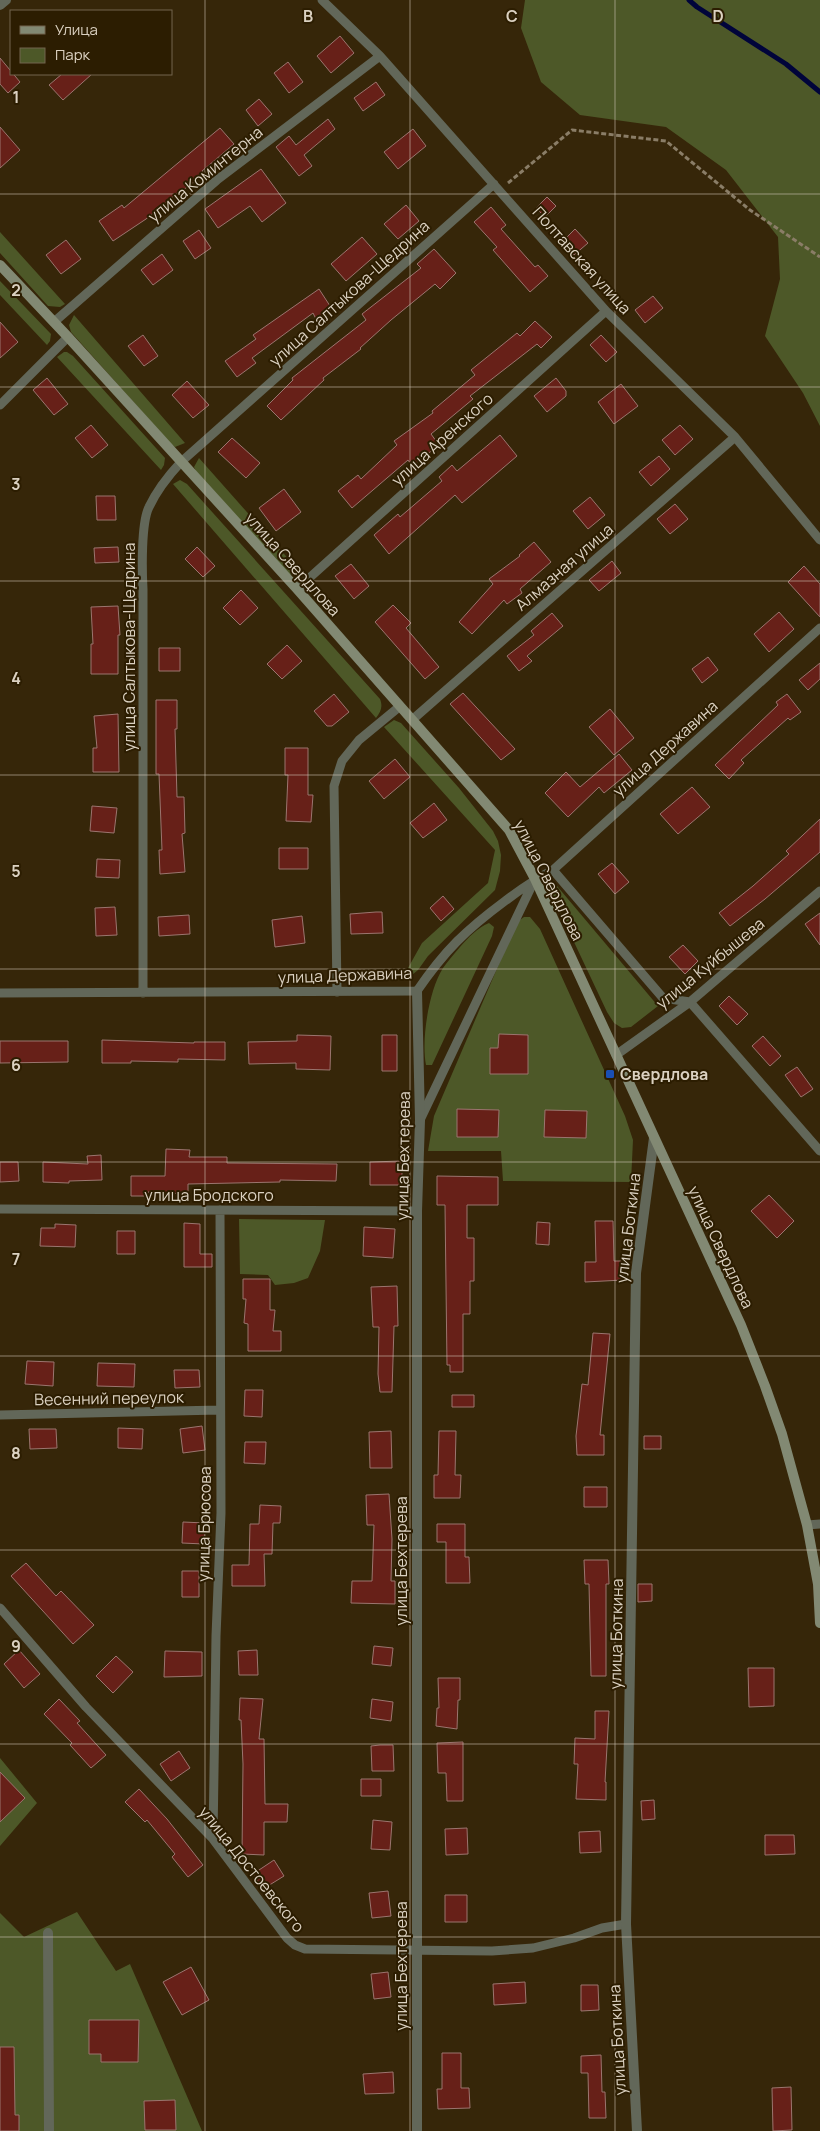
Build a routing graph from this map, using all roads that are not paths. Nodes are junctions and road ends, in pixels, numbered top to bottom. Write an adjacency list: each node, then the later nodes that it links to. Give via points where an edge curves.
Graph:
1 (6, 0): 3 (street)
2 (322, 0): 4 (lane, Полтавская улица)
3 (0, 5)
4 (380, 56): 5 (lane, Полтавская улица); 8 (lane, улица Коминтерна, via 216,180)
5 (497, 187): 7 (lane, Полтавская улица); 12 (lane, улица Салтыкова-Щедрина)
6 (0, 265): 8 (street, улица Свердлова)
7 (606, 311): 11 (lane, Полтавская улица); 14 (lane, улица Аренского)
8 (54, 322): 9 (street, улица Свердлова)
9 (68, 337): 10 (lane); 12 (street, улица Свердлова)
10 (0, 405)
11 (736, 437): 13 (lane, Полтавская улица); 17 (lane, Алмазная улица)
12 (181, 462): 14 (street, улица Свердлова); 24 (lane, улица Салтыкова-Щедрина, via 163,482 148,509 141,561)
13 (820, 540)
14 (297, 589): 16 (street, улица Свердлова)
15 (820, 628): 18 (lane, улица Державина)
16 (399, 707): 17 (street, улица Свердлова); 22 (lane, via 359,740 342,761 334,786)
17 (412, 720): 19 (street, улица Свердлова, via 510,830)
18 (553, 870): 19 (lane, улица Державина); 25 (lane, via 664,998)
19 (535, 879): 21 (lane, улица Державина, via 473,925 453,944); 26 (street, улица Свердлова); 27 (lane)
20 (820, 891): 25 (lane, улица Куйбышева)
21 (417, 991): 22 (lane, улица Державина); 27 (street, улица Бехтерева)
22 (337, 992): 24 (lane, улица Державина)
23 (0, 993): 24 (lane, улица Державина)
24 (143, 993)
25 (690, 1002): 26 (lane, улица Куйбышева); 29 (lane)
26 (616, 1055): 28 (street, улица Свердлова)
27 (420, 1120): 32 (street, улица Бехтерева)
28 (654, 1138): 36 (street, улица Свердлова, via 741,1325 782,1434); 40 (street, улица Боткина, via 636,1273)
29 (820, 1151)
30 (0, 1209): 31 (lane, улица Бродского)
31 (220, 1210): 32 (lane, улица Бродского); 33 (lane, улица Брюсова)
32 (417, 1211): 42 (street, улица Бехтерева)
33 (219, 1410): 34 (lane, Весенний переулок); 39 (lane, улица Брюсова, via 221,1513)
34 (0, 1415)
35 (820, 1524): 36 (lane)
36 (807, 1525): 38 (street, улица Свердлова, via 818,1584)
37 (0, 1608): 39 (lane, улица Достоевского, via 86,1707)
38 (820, 1623)
39 (213, 1839): 42 (lane, улица Достоевского, via 295,1945 306,1949)
40 (626, 1924): 42 (lane, улица Достоевского, via 533,1948); 45 (street, улица Боткина)
41 (48, 1933): 43 (street)
42 (416, 1952): 44 (street, улица Бехтерева)
43 (49, 2131)
44 (417, 2131)
45 (637, 2131)

